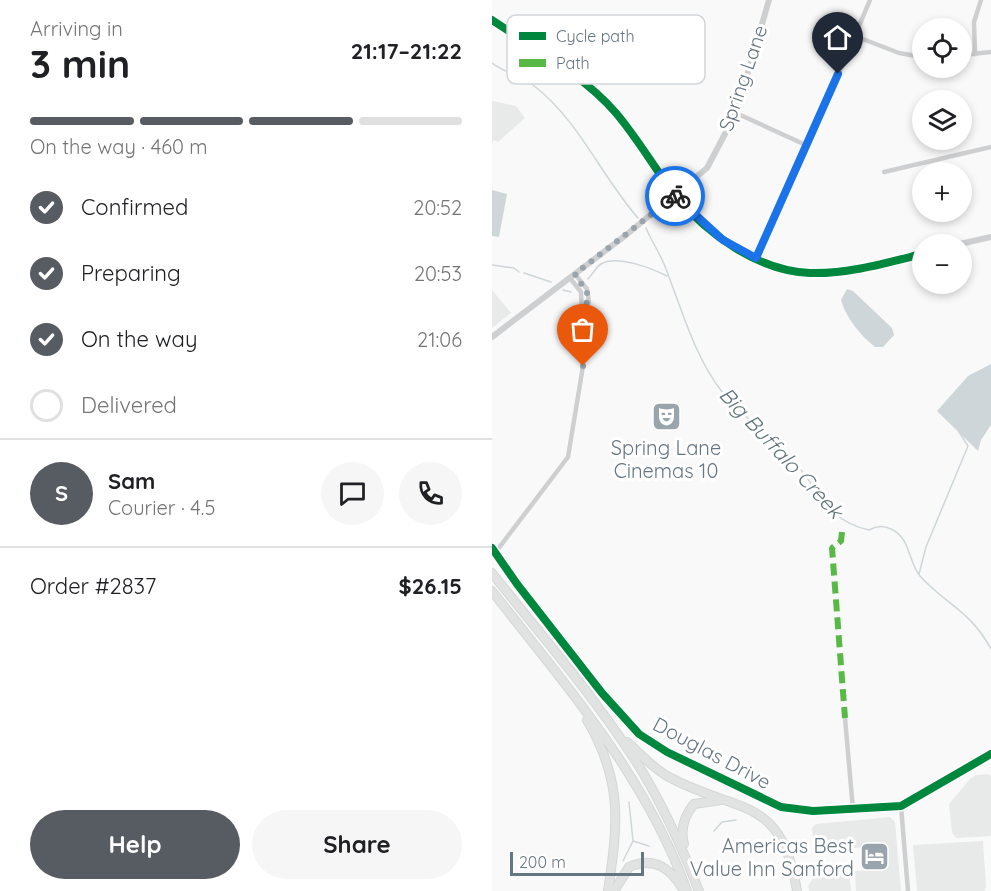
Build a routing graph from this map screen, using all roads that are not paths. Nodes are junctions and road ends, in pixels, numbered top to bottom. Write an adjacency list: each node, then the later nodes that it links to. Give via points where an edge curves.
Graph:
1 (769, 0): 12 (street, Spring Lane)
2 (870, 0): 6 (street)
3 (981, 0): 9 (street, via 974,22)
4 (492, 20): 5 (street)
5 (507, 31)
6 (855, 36): 10 (street); 13 (street)
7 (991, 52): 9 (street)
8 (972, 54): 9 (street)
9 (975, 54)
10 (912, 55)
11 (583, 84): 16 (street, via 616,113)
12 (736, 113): 13 (street); 16 (street, Spring Lane, via 707,168)
13 (808, 146): 20 (street)
14 (991, 147): 15 (street)
15 (884, 172)
16 (676, 195): 20 (street, via 723,240); 21 (street, Spring Lane)
17 (991, 237): 18 (street)
18 (972, 241)
19 (912, 256): 20 (street, via 844,272 809,273 786,270)
20 (756, 258)
21 (573, 276): 22 (street, Spring Lane); 23 (street, via 580,292 579,342 583,366 568,457)
22 (492, 337)
23 (494, 550): 33 (street, Douglas Drive, via 610,702 651,743 781,807)
24 (492, 567): 25 (highway)
25 (494, 575): 29 (highway)
26 (492, 593): 27 (highway)
27 (580, 703): 35 (highway, via 604,753 616,797 616,834); 37 (highway, via 642,793 670,847)
28 (845, 718): 33 (street)
29 (617, 734): 31 (highway, via 670,777); 34 (highway, via 668,819)
30 (991, 754): 32 (street, Douglas Drive)
31 (735, 803): 34 (highway, via 705,801 688,811 682,834); 38 (highway, via 759,815 779,835 791,861)
32 (901, 806): 33 (street, Douglas Drive); 39 (street)
33 (853, 810)
34 (697, 888)
35 (608, 891)
36 (614, 891): 37 (highway, via 629,867 649,861 662,865)
37 (686, 891)
38 (797, 891)
39 (908, 891)

